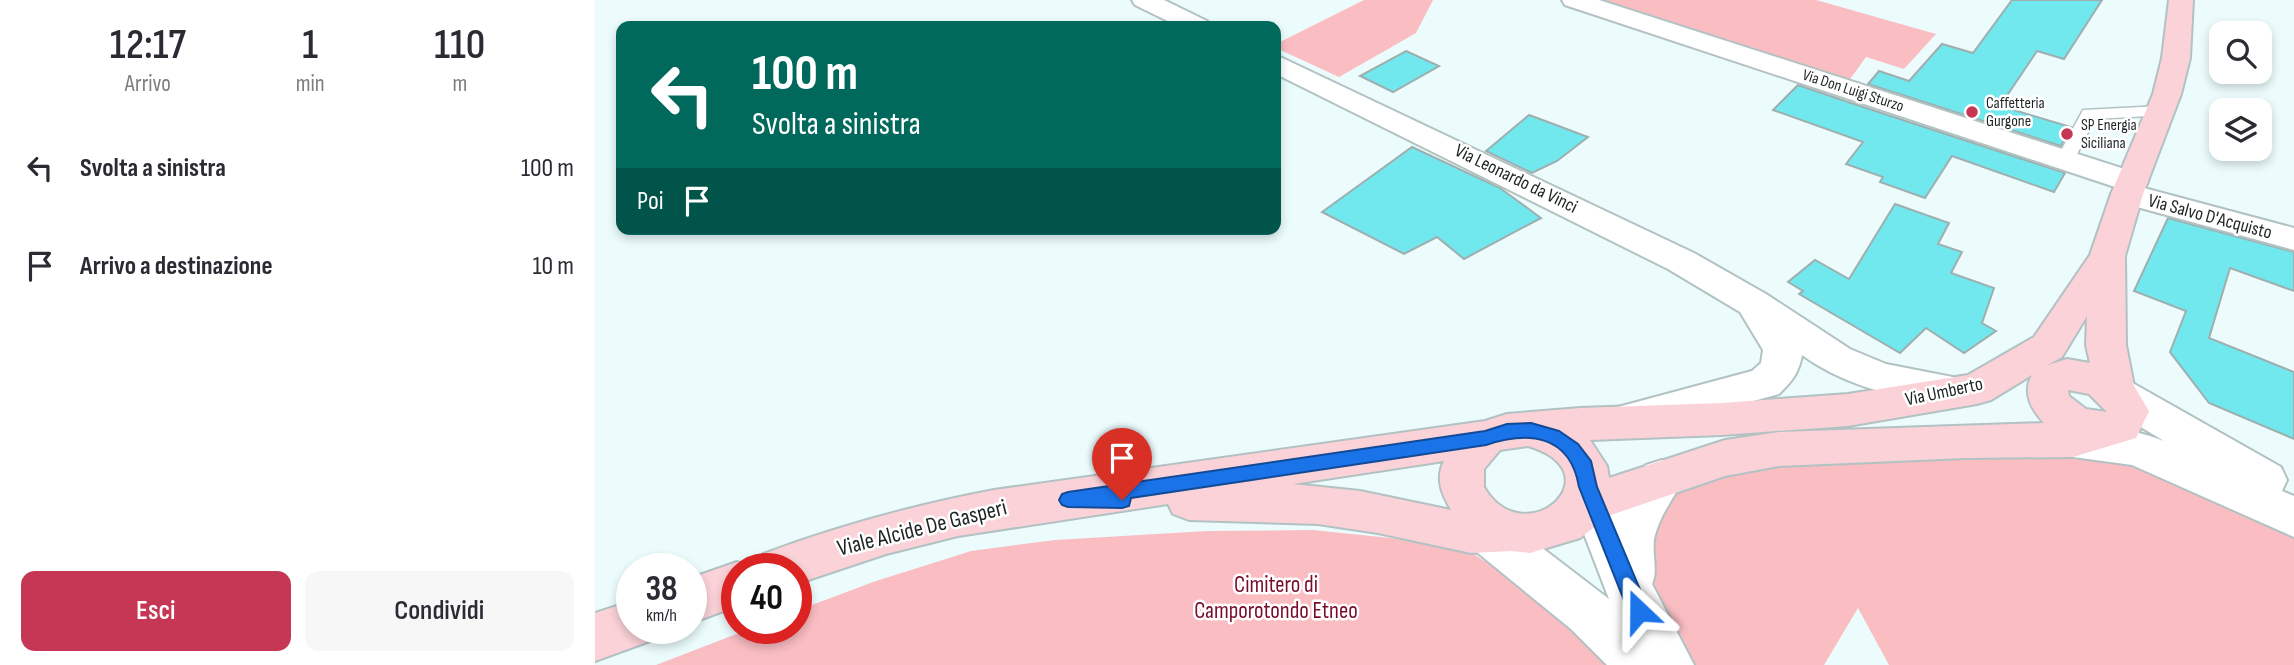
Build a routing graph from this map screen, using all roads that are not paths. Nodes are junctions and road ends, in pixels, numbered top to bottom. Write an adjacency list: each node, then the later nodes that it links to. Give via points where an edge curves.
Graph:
1 (1144, 0): 4 (street)
2 (1574, 0): 7 (street, Via Don Luigi Sturzo)
3 (2182, 0): 6 (main road, Via Umberto, via 2176,58)
4 (1188, 21)
5 (1281, 65): 11 (street, Via Leonardo da Vinci, via 1681,261)
6 (2161, 111): 7 (lane, via 2089,114); 8 (main road, Via Umberto)
7 (2066, 160): 8 (street, Via Don Luigi Sturzo)
8 (2129, 188): 9 (street, Via Salvo D'Acquisto); 10 (main road, Via Umberto)
9 (2294, 239)
10 (2107, 256): 12 (main road, Via Umberto); 15 (main road)
11 (1753, 303): 13 (street, Via Leonardo da Vinci, via 1836,359 1879,378); 14 (street, via 1783,349 1780,369 1765,383)
12 (2049, 375): 13 (main road, Via Umberto); 15 (main road, via 2068,419)
13 (1968, 390): 14 (main road, Via Umberto, via 1848,410)
14 (1623, 421): 16 (main road, Via Umberto)
15 (2103, 428): 18 (main road, via 1966,441 1779,449 1725,458); 19 (street); 22 (street)
16 (1531, 429): 17 (main road, via 1507,430); 21 (main road, via 1572,449 1585,467)
17 (1486, 438): 20 (main road); 23 (main road, via 1470,452 1462,470 1462,489)
18 (1662, 478): 21 (main road); 25 (street, via 1641,508 1630,537 1628,565)
19 (2294, 497)
20 (1068, 500): 23 (main road, via 1258,502); 24 (main road, Viale Alcide De Gasperi, via 1013,504 947,518)
21 (1586, 501): 23 (main road, via 1564,524 1547,530 1530,533); 25 (street)
22 (2294, 517)
23 (1491, 525): 28 (street)
24 (812, 557)
25 (1639, 611): 29 (street)
26 (616, 630): 27 (main road)
27 (595, 637)
28 (1643, 665)
29 (1668, 665)

